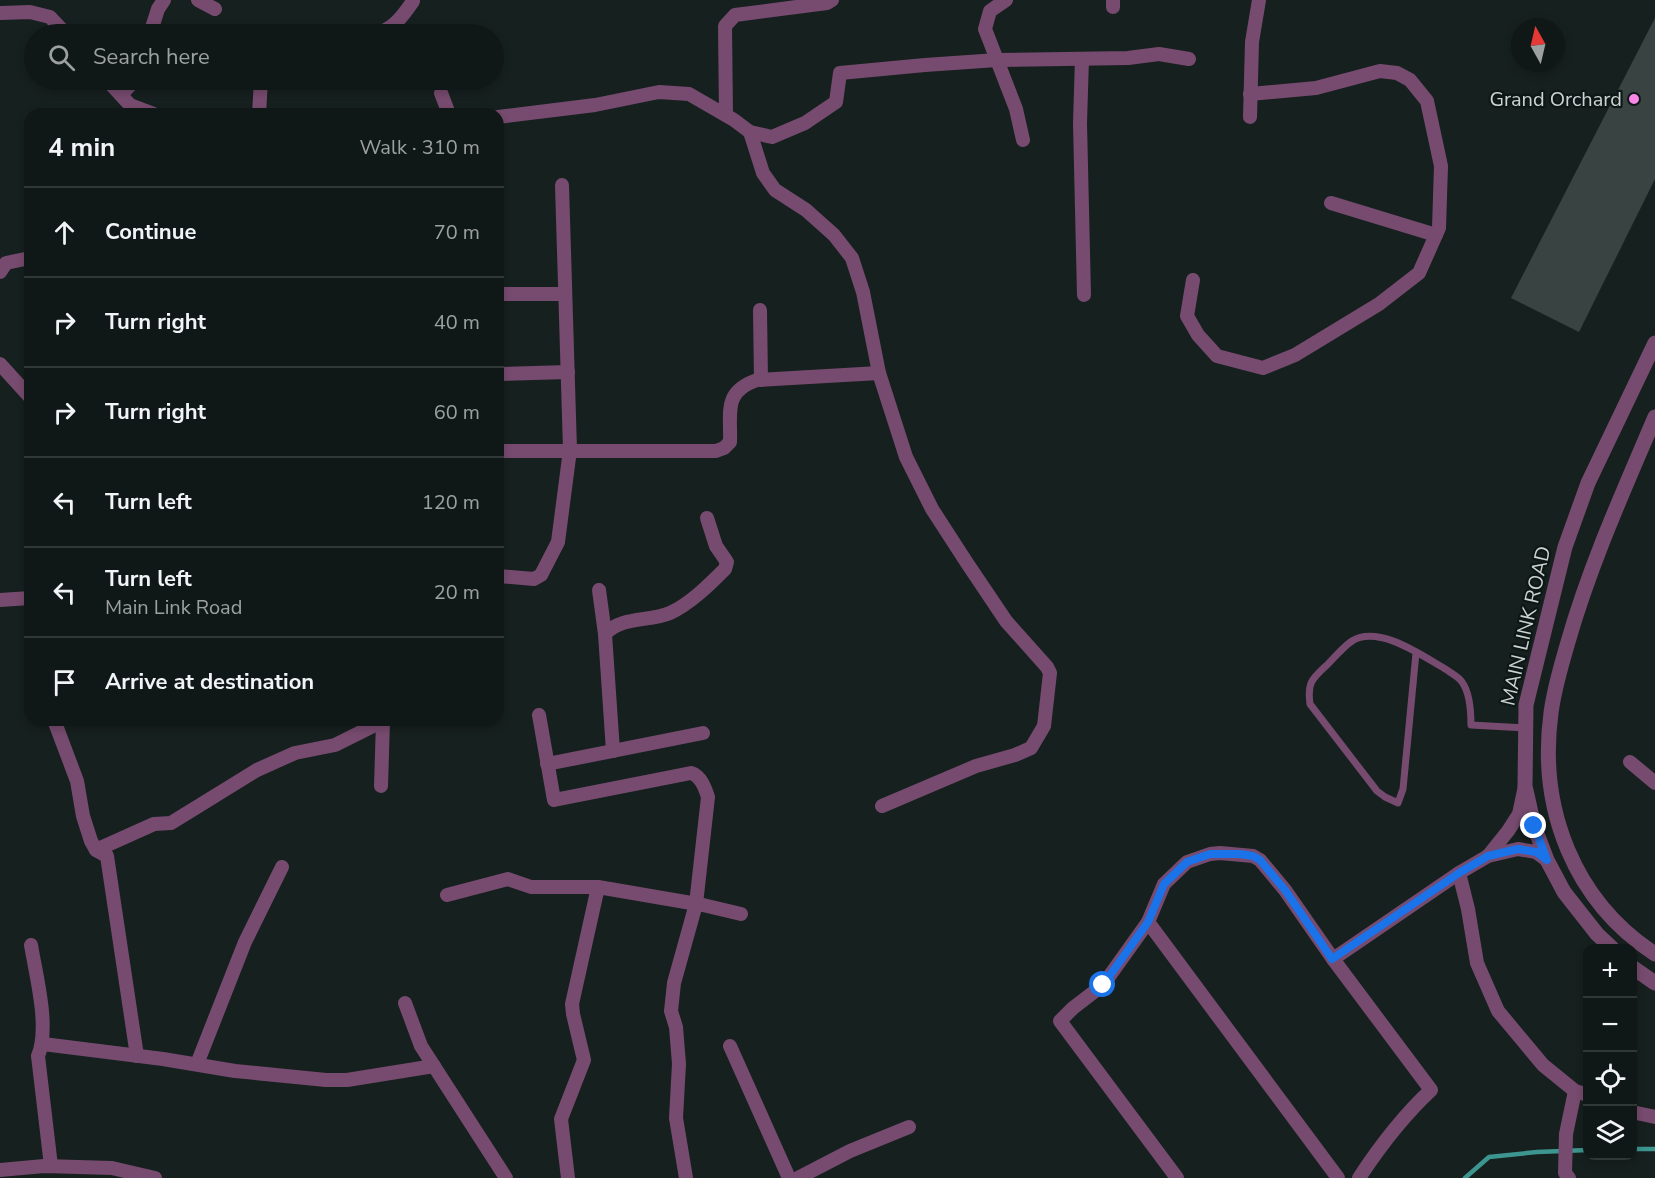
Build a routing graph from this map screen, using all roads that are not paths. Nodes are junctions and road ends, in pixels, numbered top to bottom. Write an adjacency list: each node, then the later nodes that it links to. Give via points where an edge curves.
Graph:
1 (4, 0): 10 (street)
2 (164, 0): 12 (street)
3 (198, 0): 9 (street)
4 (413, 0): 5 (street); 13 (street)
5 (425, 0)
6 (832, 0): 26 (street, via 735,15 725,26)
7 (1006, 0): 16 (street, via 990,11 985,29)
8 (1259, 0): 21 (street)
9 (215, 9)
10 (0, 14): 11 (street, via 30,12 50,17)
11 (57, 24)
12 (153, 24)
13 (394, 24)
14 (1189, 58): 15 (street, via 1159,54)
15 (1082, 59): 16 (street); 39 (street)
16 (997, 60): 29 (street, via 840,73 837,102 805,123 772,137); 30 (street)
17 (116, 90): 22 (street)
18 (126, 90): 22 (street)
19 (261, 90): 24 (street)
20 (441, 93): 25 (street)
21 (1250, 94): 28 (street); 33 (street, via 1316,88 1380,71 1410,80 1426,101 1441,166)
22 (121, 95): 23 (street)
23 (138, 108)
24 (260, 108)
25 (447, 108)
26 (726, 115): 27 (street, via 689,94 659,92); 29 (street)
27 (504, 116)
28 (1250, 117)
29 (750, 132): 44 (street, via 763,173 775,190 813,216 852,258)
30 (1023, 140)
31 (562, 185): 38 (street)
32 (1331, 203): 33 (street)
33 (1436, 235): 36 (street, via 1419,273 1379,304 1295,355 1263,368 1216,356 1198,335 1187,316)
34 (24, 259): 35 (street, via 6,263)
35 (0, 272)
36 (1193, 280)
37 (504, 294): 38 (street)
38 (565, 294): 43 (street)
39 (1084, 295)
40 (760, 310): 46 (street)
41 (1655, 343): 62 (street, MAIN LINK ROAD, via 1588,483 1565,548 1529,693)
42 (0, 364): 47 (street)
43 (568, 372): 45 (street); 49 (street)
44 (879, 373): 46 (street); 70 (street, via 906,457 932,509 1006,621 1050,673 1044,726 1031,748 976,766)
45 (504, 374)
46 (761, 380): 49 (street, via 742,386 732,397 730,442 716,451)
47 (24, 390)
48 (1655, 417): 83 (street, via 1580,600 1558,678 1548,758 1554,808 1568,855 1605,912)
49 (570, 450): 50 (street); 52 (street, via 558,542 541,575 534,579)
50 (504, 451)
51 (707, 518): 56 (street, via 716,546 727,562 725,569 671,612 621,623)
52 (504, 576)
53 (599, 590): 56 (street)
54 (0, 600): 55 (street)
55 (24, 600)
56 (605, 634): 64 (street)
57 (1416, 653): 57 (lane, via 1386,638 1353,640 1314,677 1308,689 1310,704 1370,781 1384,797 1398,803 1403,789); 62 (lane, via 1462,682 1468,696 1471,725)
58 (538, 716): 66 (street)
59 (56, 726): 71 (street)
60 (374, 726): 71 (street, via 335,745 295,753 257,770 171,823 154,824)
61 (384, 726): 68 (street)
62 (1526, 728): 69 (street, MAIN LINK ROAD)
63 (703, 734): 64 (street)
64 (613, 751): 66 (street)
65 (1630, 762): 67 (street)
66 (547, 764): 78 (street, via 554,800 696,775 708,797)
67 (1655, 783)
68 (381, 786)
69 (1525, 786): 72 (street, via 1519,814); 73 (street, MAIN LINK ROAD)
70 (882, 806)
71 (96, 850): 90 (street, via 107,856)
72 (1488, 856): 73 (street, via 1518,849 1536,852); 75 (street)
73 (1547, 860): 81 (street, MAIN LINK ROAD, via 1564,892)
74 (282, 867): 91 (street, via 245,942)
75 (1459, 873): 84 (street); 93 (street, via 1477,963 1498,1011 1543,1065)
76 (598, 887): 77 (street, via 531,887 508,879); 78 (street); 102 (street, via 572,1004 584,1060 561,1119)
77 (447, 895)
78 (696, 904): 79 (street); 103 (street, via 671,1002 679,1065 676,1118)
79 (741, 914)
80 (1148, 922): 84 (street, via 1164,884 1187,862 1220,853 1253,856 1285,890); 106 (street, via 1103,985 1060,1021); 107 (street)
81 (1608, 944)
82 (32, 945): 88 (street)
83 (1655, 954)
84 (1332, 959): 108 (street, via 1431,1090 1380,1145)
85 (1637, 970): 86 (street)
86 (1655, 983)
87 (405, 1003): 92 (street, via 421,1046)
88 (43, 1044): 90 (street); 97 (street, via 38,1056)
89 (730, 1046): 104 (street)
90 (137, 1056): 91 (street)
91 (196, 1064): 92 (street, via 347,1080)
92 (434, 1066): 101 (street)
93 (1581, 1093): 99 (street, via 1566,1134)
94 (1637, 1113): 95 (street)
95 (1655, 1117)
96 (909, 1127): 105 (street)
97 (51, 1166): 98 (street); 100 (street, via 112,1168)
98 (0, 1170)
99 (1567, 1175)
100 (155, 1178)
101 (506, 1178)
102 (568, 1178)
103 (686, 1178)
104 (789, 1178)
105 (798, 1178)
106 (1177, 1178)
107 (1338, 1178)
108 (1359, 1178)

